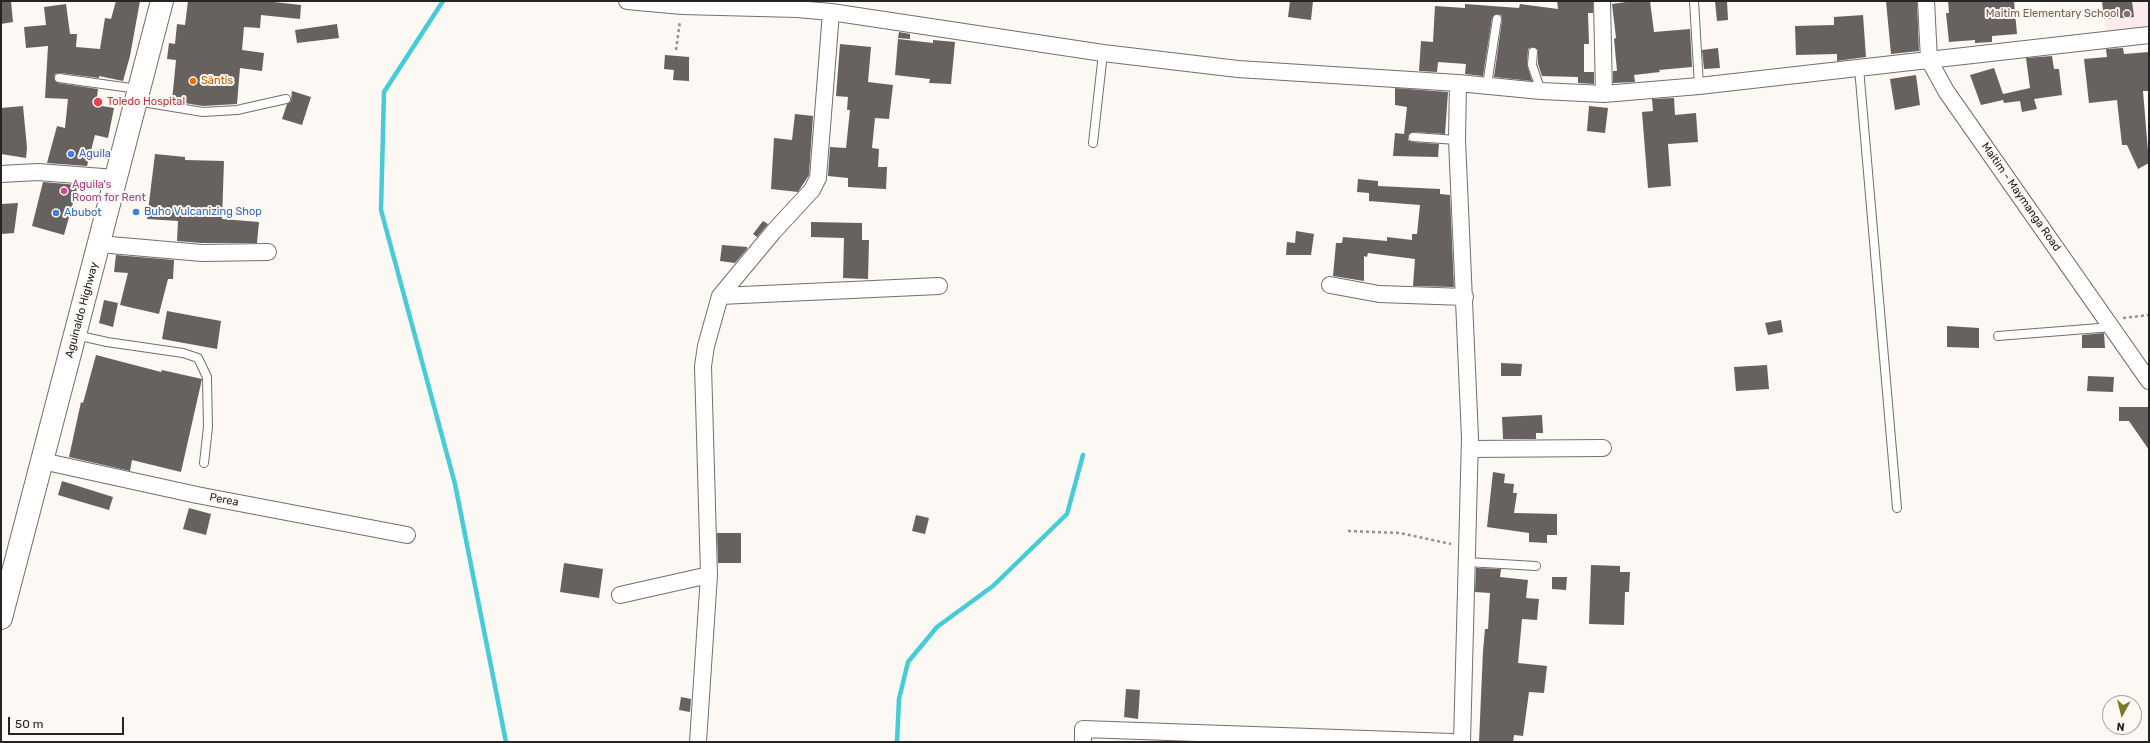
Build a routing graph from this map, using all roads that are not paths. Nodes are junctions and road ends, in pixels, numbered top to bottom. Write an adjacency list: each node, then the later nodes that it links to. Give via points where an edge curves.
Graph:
1 (162, 1): 19 (main road, Aguinaldo Highway)
2 (628, 1): 6 (street, via 682,6)
3 (1602, 1): 18 (street)
4 (1694, 1): 16 (lane)
5 (1926, 1): 11 (street, Maitim - Maymanga Road)
6 (831, 12): 10 (street); 30 (street, via 818,178 812,190)
7 (1497, 19): 15 (lane)
8 (2149, 36): 11 (street)
9 (1533, 52): 17 (lane, via 1532,65)
10 (1103, 53): 14 (street, via 1238,68); 23 (lane)
11 (1929, 60): 12 (street); 32 (street, Maitim - Maymanga Road, via 1946,90)
12 (1859, 68): 16 (street); 40 (lane)
13 (59, 78): 19 (lane)
14 (1458, 83): 15 (street); 22 (street)
15 (1487, 85): 17 (street)
16 (1699, 86): 18 (street)
17 (1541, 91): 18 (street)
18 (1604, 94)
19 (137, 95): 20 (lane, via 203,112 237,110); 25 (main road, Aguinaldo Highway)
20 (286, 99)
21 (1413, 137): 22 (lane)
22 (1457, 140): 31 (street)
23 (1094, 143)
24 (1, 174): 25 (street, via 38,172)
25 (116, 178): 26 (main road, Aguinaldo Highway)
26 (99, 244): 27 (street, via 202,253); 33 (main road, Aguinaldo Highway)
27 (268, 252)
28 (1330, 285): 31 (street, via 1379,294)
29 (939, 286): 30 (street)
30 (720, 296): 44 (street, via 709,332 703,366)
31 (1465, 297): 37 (street)
32 (2109, 324): 34 (lane); 35 (street, Maitim - Maymanga Road)
33 (75, 335): 38 (main road, Aguinaldo Highway); 39 (lane, via 183,353 198,358 207,377 208,427)
34 (1998, 336)
35 (2149, 380)
36 (1603, 448): 37 (street)
37 (1470, 449): 42 (street)
38 (42, 461): 41 (street, Perea, via 197,495); 46 (main road, Aguinaldo Highway)
39 (204, 463)
40 (1898, 508)
41 (407, 536)
42 (1467, 555): 43 (lane); 50 (street)
43 (1536, 566)
44 (709, 575): 45 (street); 47 (street)
45 (620, 595)
46 (1, 618)
47 (698, 742)
48 (1083, 742): 49 (street, via 1083,729)
49 (1452, 742)
50 (1462, 742)

